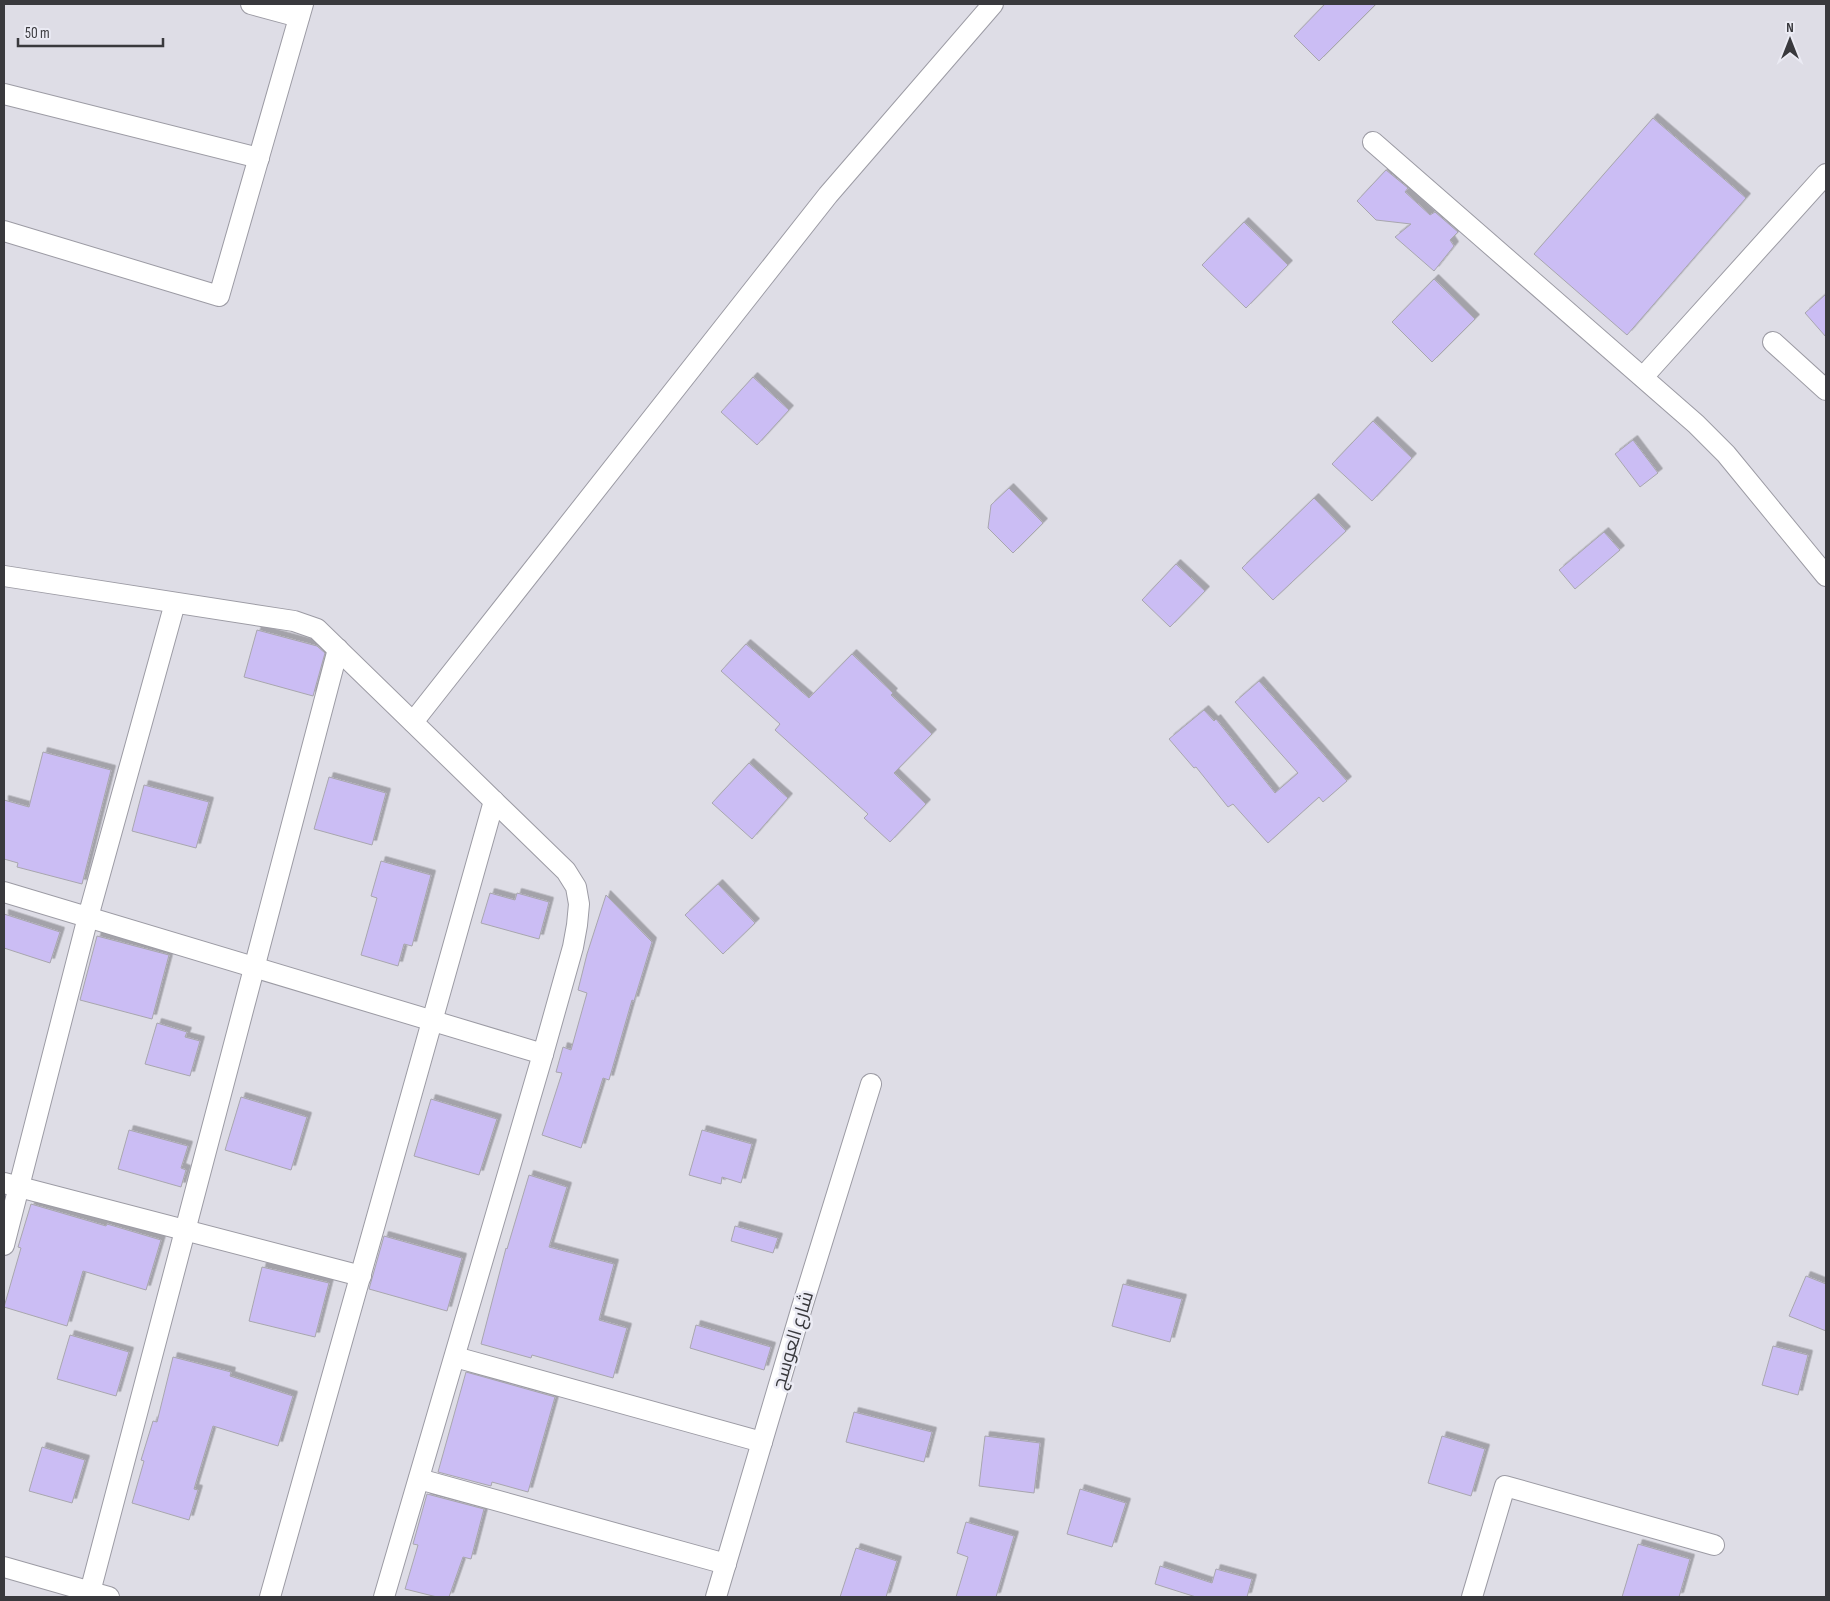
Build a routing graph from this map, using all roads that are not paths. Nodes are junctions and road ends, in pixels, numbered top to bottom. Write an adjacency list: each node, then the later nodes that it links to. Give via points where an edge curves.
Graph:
1 (251, 4): 3 (street)
2 (993, 4): 16 (street, via 828,195)
3 (301, 10): 6 (street)
4 (4, 94): 6 (street)
5 (1373, 142): 10 (street)
6 (259, 158): 8 (street, via 219,296)
7 (1826, 174): 10 (street)
8 (4, 231)
9 (1773, 342): 11 (street)
10 (1642, 377): 13 (street, via 1726,454)
11 (1826, 390)
12 (4, 576): 14 (street)
13 (1826, 576)
14 (174, 603): 15 (street, via 306,624 317,629); 19 (street)
15 (338, 649): 16 (street); 20 (street)
16 (413, 722): 17 (street)
17 (494, 801): 21 (street); 22 (street, via 566,871 576,887 579,904 574,940)
18 (4, 892): 19 (street)
19 (88, 918): 20 (street); 24 (street)
20 (254, 967): 21 (street); 25 (street)
21 (433, 1021): 22 (street); 27 (street)
22 (543, 1054): 28 (street)
23 (871, 1084): 29 (street, شارع العوسج)
24 (11, 1185): 25 (street); 26 (street)
25 (186, 1230): 27 (street); 34 (street)
26 (4, 1245)
27 (361, 1276): 35 (street)
28 (455, 1357): 29 (street); 30 (street)
29 (762, 1442): 32 (street, شارع العوسج)
30 (419, 1479): 32 (street); 36 (street)
31 (1714, 1545): 38 (street, via 1505,1486)
32 (726, 1564): 37 (street, شارع العوسج)
33 (4, 1567): 34 (street)
34 (99, 1595)
35 (270, 1597)
36 (384, 1597)
37 (716, 1597)
38 (1472, 1597)

